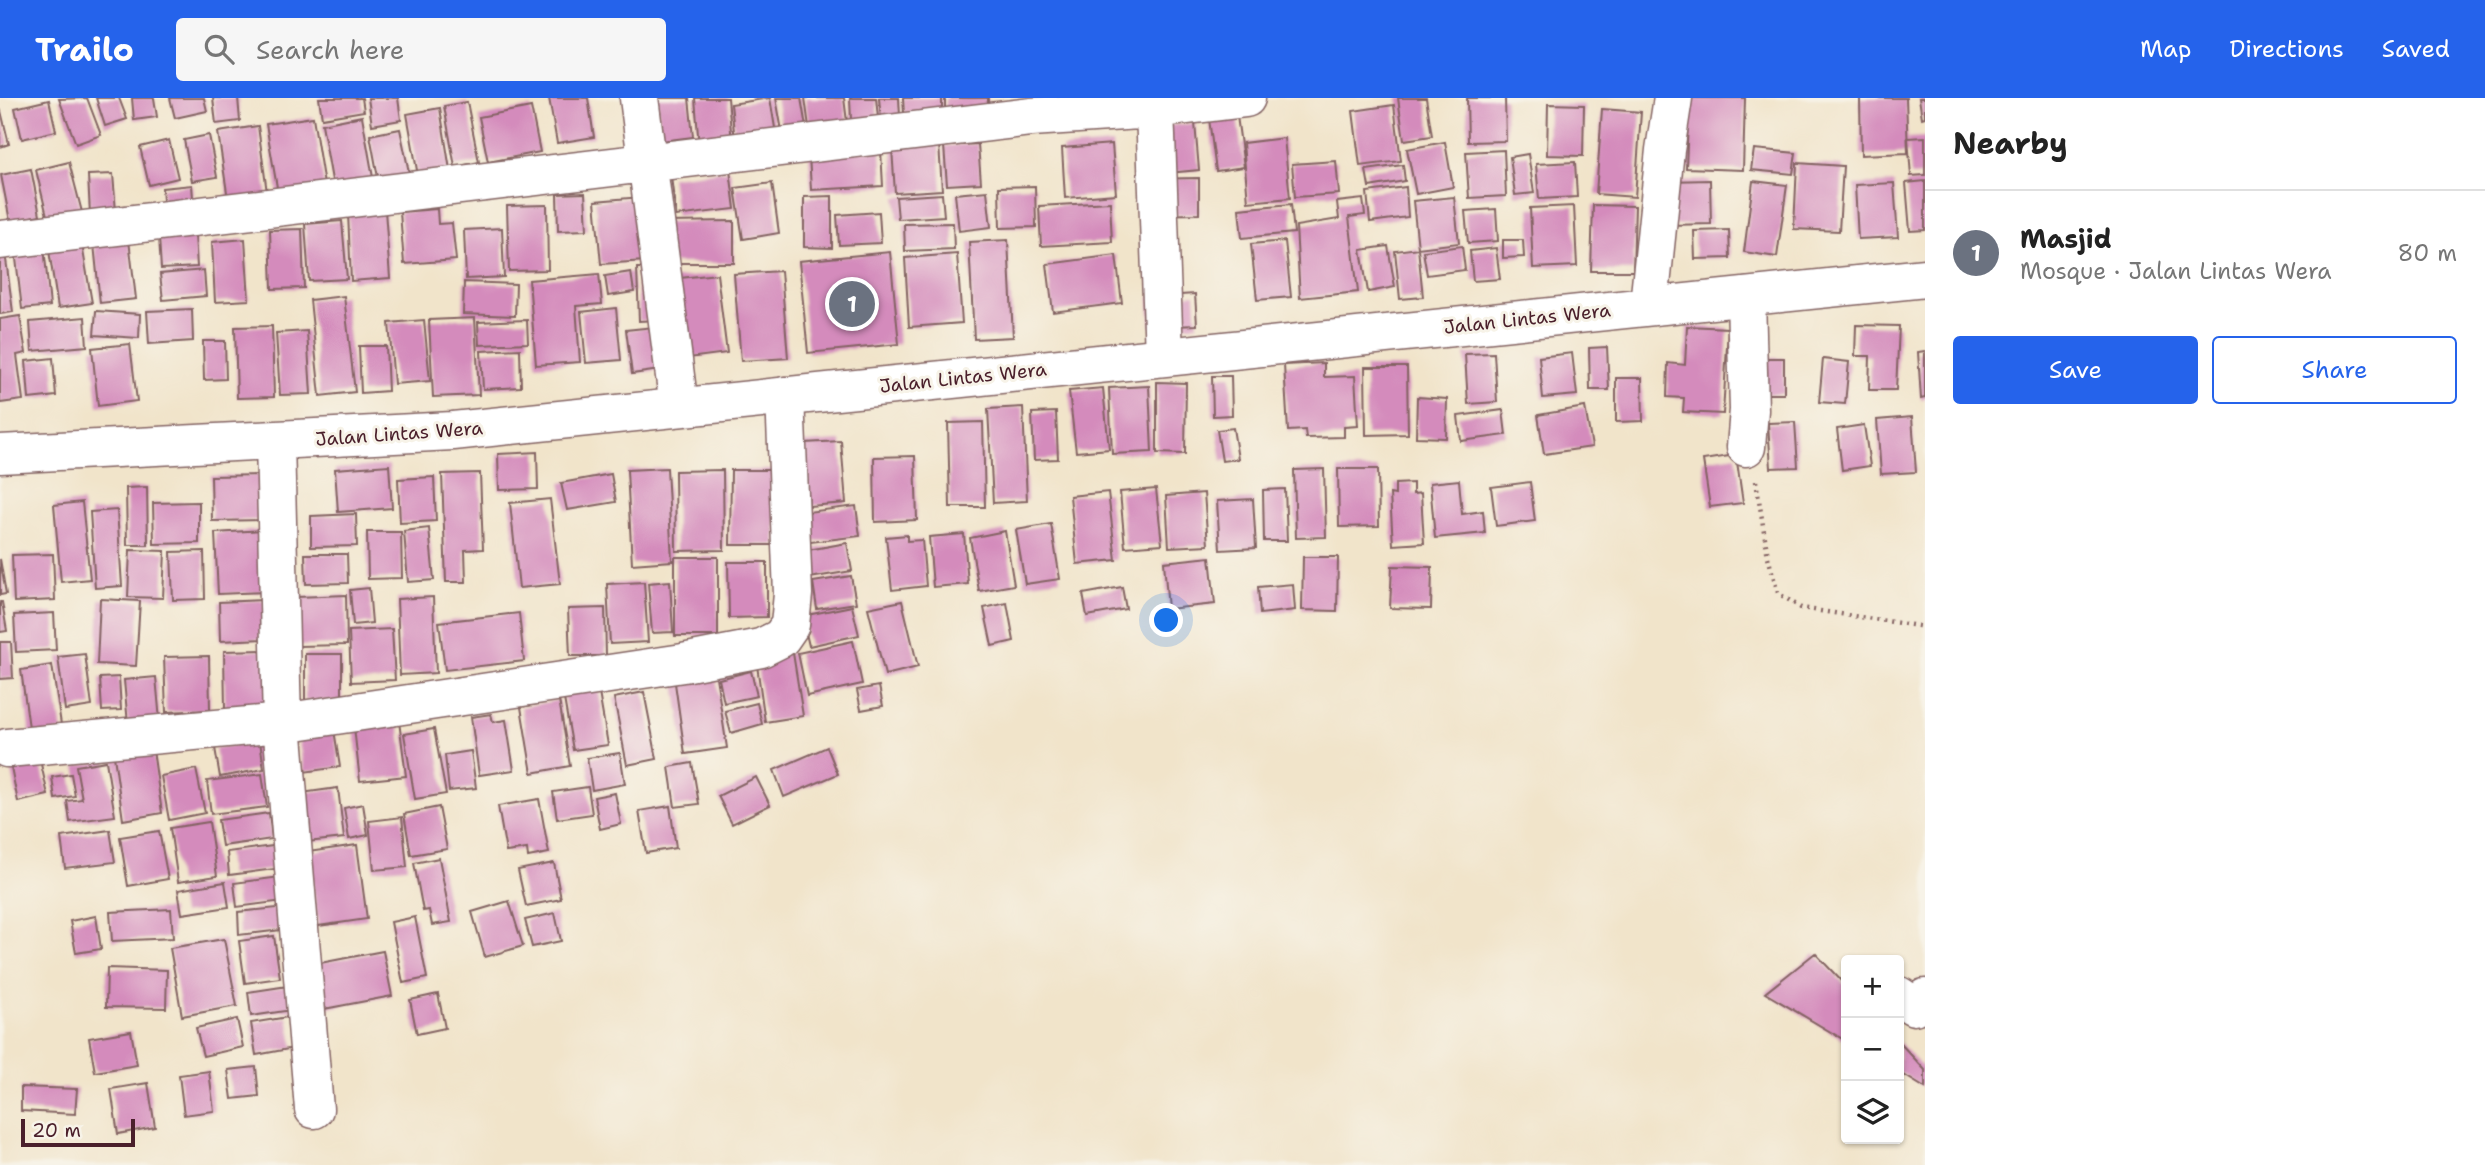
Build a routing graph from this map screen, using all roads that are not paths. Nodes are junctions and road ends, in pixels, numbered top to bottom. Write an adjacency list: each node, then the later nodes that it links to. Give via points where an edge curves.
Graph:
1 (639, 98): 5 (street)
2 (1245, 98): 4 (street)
3 (1673, 98): 9 (street)
4 (1155, 109): 5 (street, via 1031,117); 10 (street)
5 (647, 163): 6 (street); 12 (street)
6 (0, 240)
7 (1925, 278): 8 (street, Jalan Lintas Wera)
8 (1746, 297): 9 (street, Jalan Lintas Wera); 14 (street)
9 (1650, 305): 10 (street, Jalan Lintas Wera)
10 (1164, 356): 11 (street, Jalan Lintas Wera)
11 (785, 396): 12 (street, Jalan Lintas Wera); 16 (street, via 793,594 790,625 781,638 761,648 683,663)
12 (679, 407): 13 (street, Jalan Lintas Wera, via 453,431)
13 (275, 442): 15 (street, Jalan Lintas Wera); 16 (street)
14 (1746, 447)
15 (0, 454)
16 (282, 723): 17 (street); 20 (street)
17 (7, 748)
18 (1925, 998): 19 (street, via 1914,1006)
19 (1904, 999)
20 (314, 1109)

